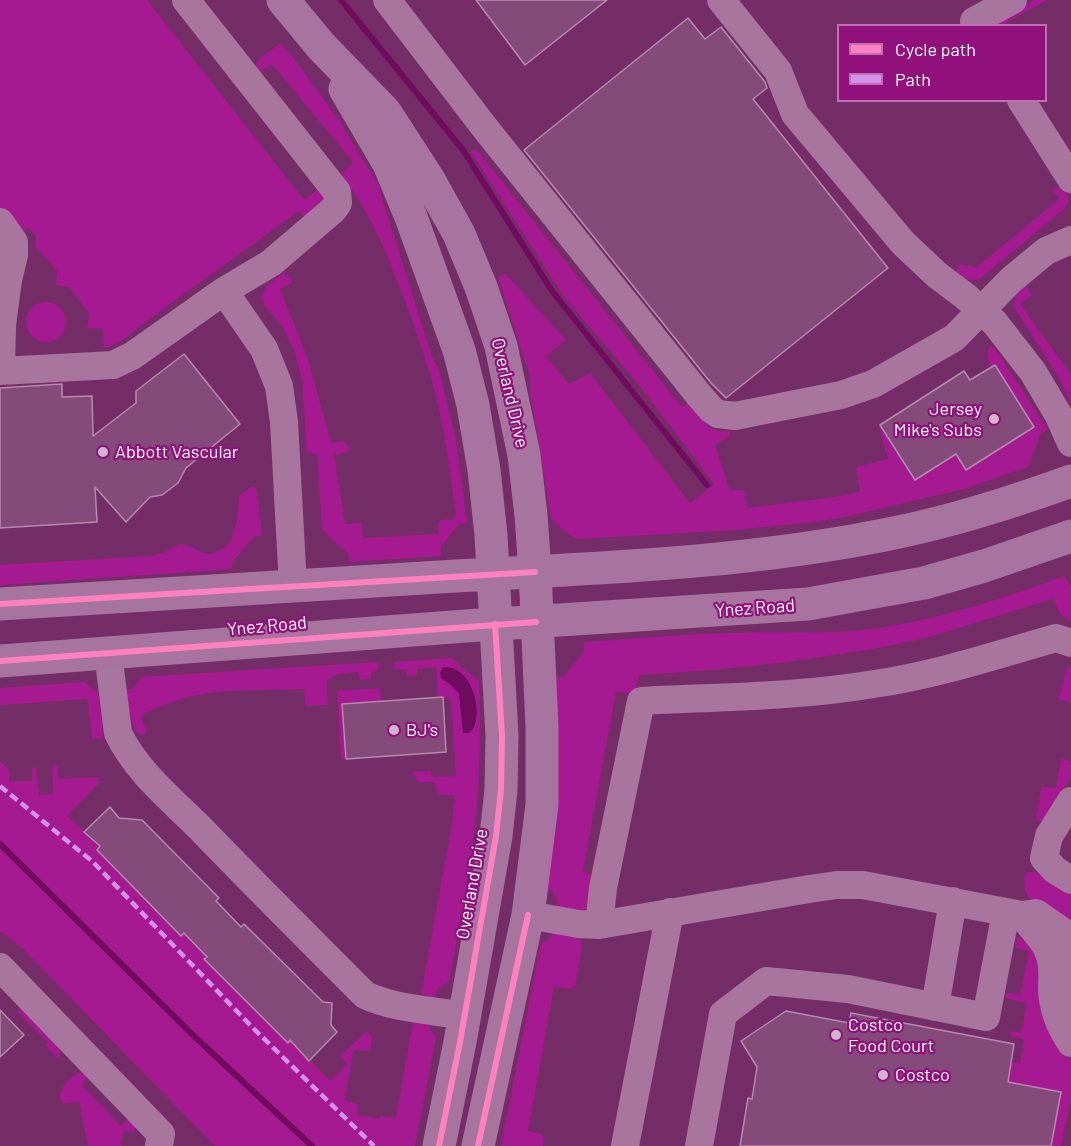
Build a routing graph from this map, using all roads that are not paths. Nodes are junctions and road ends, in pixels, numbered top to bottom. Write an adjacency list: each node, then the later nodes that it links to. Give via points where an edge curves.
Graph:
1 (186, 0): 12 (lane, via 336,192 338,203 271,263)
2 (283, 0): 7 (main road, Overland Drive)
3 (387, 0): 14 (lane, via 514,165 704,402 718,414 735,416 772,409 873,384 954,338)
4 (721, 0): 14 (lane, via 778,71 795,114 903,243)
5 (1013, 0): 6 (lane)
6 (971, 16)
7 (321, 46): 19 (main road, Overland Drive, via 385,112 459,234 481,287 501,346 524,454); 20 (main road, Overland Drive, via 389,164 459,350 484,470)
8 (1022, 102): 9 (lane)
9 (1071, 179)
10 (0, 222): 13 (lane, via 14,242)
11 (1071, 240): 14 (lane, via 1046,251)
12 (224, 291): 15 (lane, via 132,356 113,365); 21 (lane, via 264,349 279,386)
13 (2, 301): 15 (lane)
14 (982, 311): 16 (lane, via 1033,372)
15 (0, 371)
16 (1071, 443)
17 (1071, 481): 19 (main road, Ynez Road, via 961,517 837,544 698,561)
18 (1071, 536): 23 (main road, Ynez Road, via 924,583 808,604)
19 (535, 572): 20 (main road, Ynez Road); 23 (main road, Overland Drive)
20 (493, 574): 21 (main road, Ynez Road); 24 (main road, Overland Drive)
21 (293, 586): 22 (main road, Ynez Road)
22 (0, 604)
23 (536, 622): 24 (main road, Ynez Road); 35 (main road, Overland Drive, via 542,805)
24 (495, 624): 26 (main road, Ynez Road); 31 (main road, Overland Drive, via 501,790)
25 (1071, 643): 36 (lane, via 1056,638 934,673 815,692 640,701)
26 (108, 653): 27 (main road, Ynez Road); 40 (lane, via 118,733 164,792 365,995 386,1003)
27 (0, 661)
28 (1065, 822): 29 (lane, via 1053,850); 30 (lane, via 1044,858)
29 (1071, 865)
30 (1071, 880)
31 (485, 896): 40 (main road, Overland Drive); 45 (main road, via 487,986)
32 (953, 901): 33 (lane, via 863,885 837,885); 34 (lane); 39 (lane)
33 (670, 912): 36 (lane); 47 (lane)
34 (1014, 913): 37 (lane, via 1036,913); 39 (lane, via 986,1017); 42 (lane, via 1042,938 1049,952 1055,1011)
35 (528, 915): 36 (lane); 46 (main road, Overland Drive)
36 (599, 925)
37 (1066, 931): 41 (lane, via 1067,1003)
38 (0, 967): 43 (lane, via 161,1134)
39 (934, 1007): 48 (lane, via 848,989 766,981 723,1014)
40 (464, 1016): 44 (main road, Overland Drive)
41 (1071, 1017)
42 (1071, 1043)
43 (159, 1146)
44 (439, 1146)
45 (457, 1146)
46 (478, 1146)
47 (625, 1146)
48 (699, 1146)

